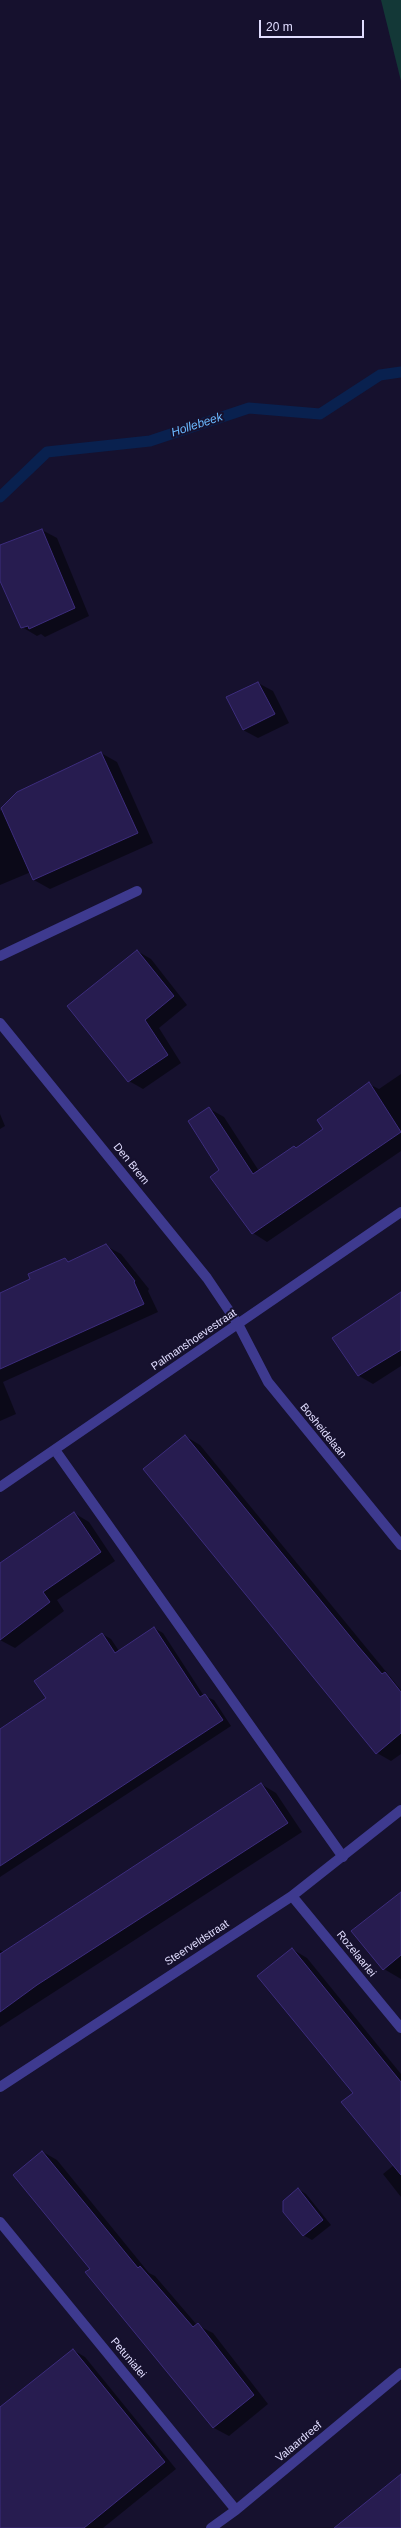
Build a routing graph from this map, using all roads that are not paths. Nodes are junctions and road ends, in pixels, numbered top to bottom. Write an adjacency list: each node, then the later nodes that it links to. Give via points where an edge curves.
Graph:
1 (137, 892): 2 (street)
2 (0, 956)
3 (0, 1023): 5 (street, Den Brem, via 208,1278)
4 (401, 1212): 5 (street, Palmanshoevestraat)
5 (238, 1324): 6 (street, Palmanshoevestraat); 8 (street, Bosheidelaan, via 268,1382)
6 (55, 1450): 7 (street, Palmanshoevestraat); 10 (street)
7 (0, 1487)
8 (401, 1545)
9 (401, 1810): 10 (street, Steerveldstraat)
10 (343, 1857): 11 (street, Steerveldstraat)
11 (292, 1896): 12 (street, Rozelaarlei); 13 (street, Steerveldstraat)
12 (401, 2028)
13 (0, 2087)
14 (0, 2222): 16 (street, Petunialei)
15 (401, 2373): 16 (street, Valaardreef)
16 (236, 2510): 17 (street, Valaardreef)
17 (211, 2528)

